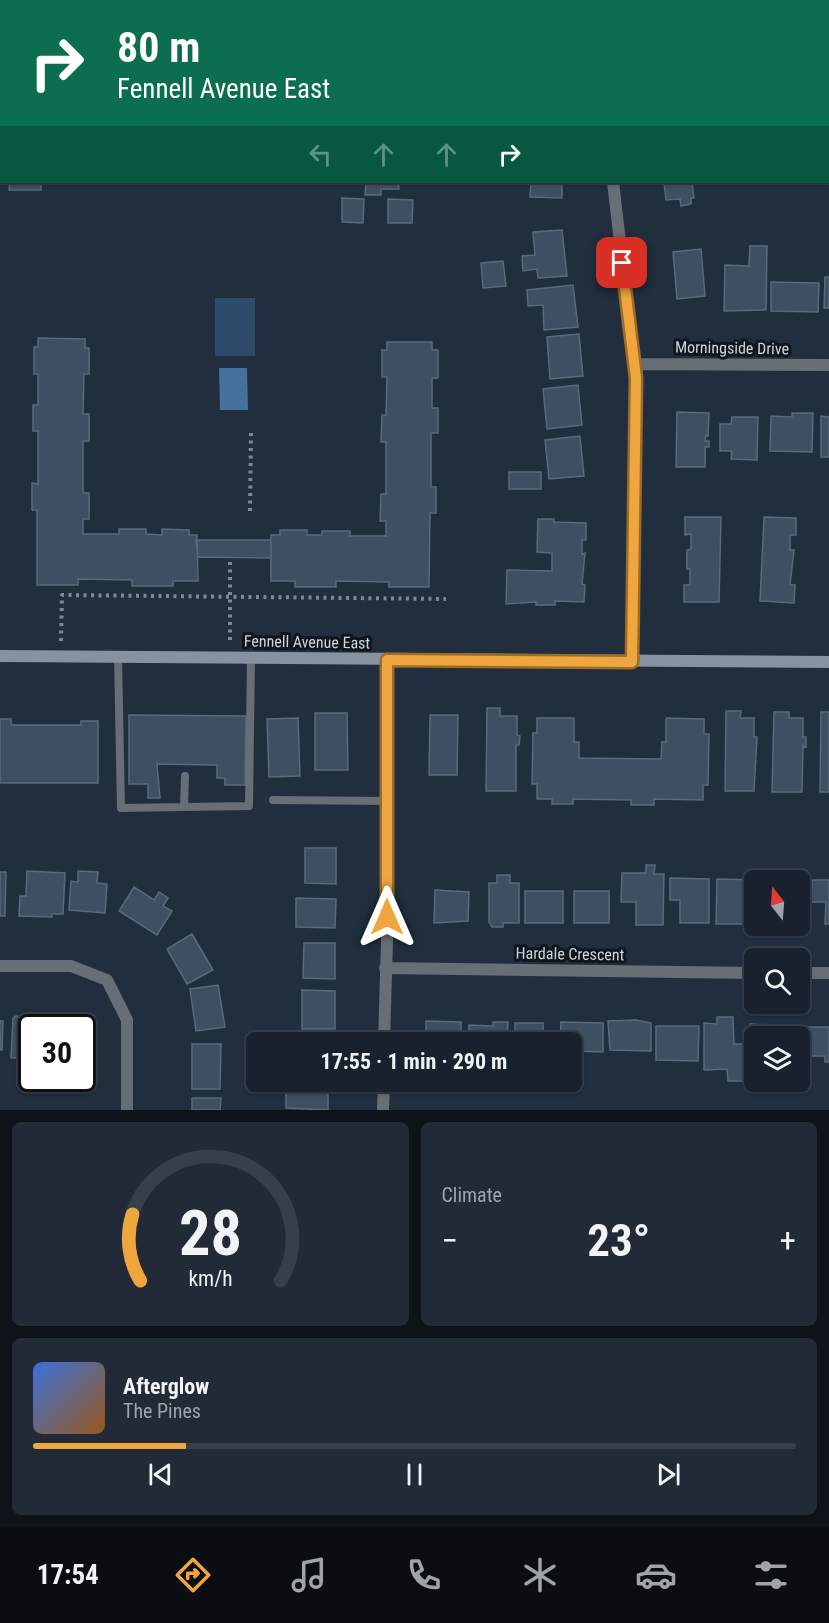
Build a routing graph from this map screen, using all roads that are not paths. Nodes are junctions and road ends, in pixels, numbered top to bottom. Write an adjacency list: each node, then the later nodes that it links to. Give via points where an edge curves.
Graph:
1 (612, 183): 2 (street)
2 (635, 364): 3 (street, Morningside Drive); 8 (street)
3 (829, 365)
4 (0, 656): 5 (main road, Fennell Avenue East)
5 (118, 657): 6 (main road, Fennell Avenue East); 13 (lane, via 121,808)
6 (251, 658): 7 (main road, Fennell Avenue East); 13 (lane, via 249,806)
7 (387, 660): 8 (main road, Fennell Avenue East); 12 (street)
8 (632, 662): 9 (main road, Fennell Avenue East)
9 (829, 662)
10 (184, 776): 13 (lane)
11 (273, 800): 12 (lane)
12 (387, 801): 15 (street)
13 (184, 807)
14 (0, 966): 21 (street, via 71,966 107,980 127,1020)
15 (385, 968): 16 (street, Hardale Crescent); 19 (street)
16 (744, 973)
17 (810, 973): 18 (street)
18 (829, 973)
19 (384, 1032)
20 (384, 1092): 22 (street)
21 (127, 1110)
22 (383, 1110)

